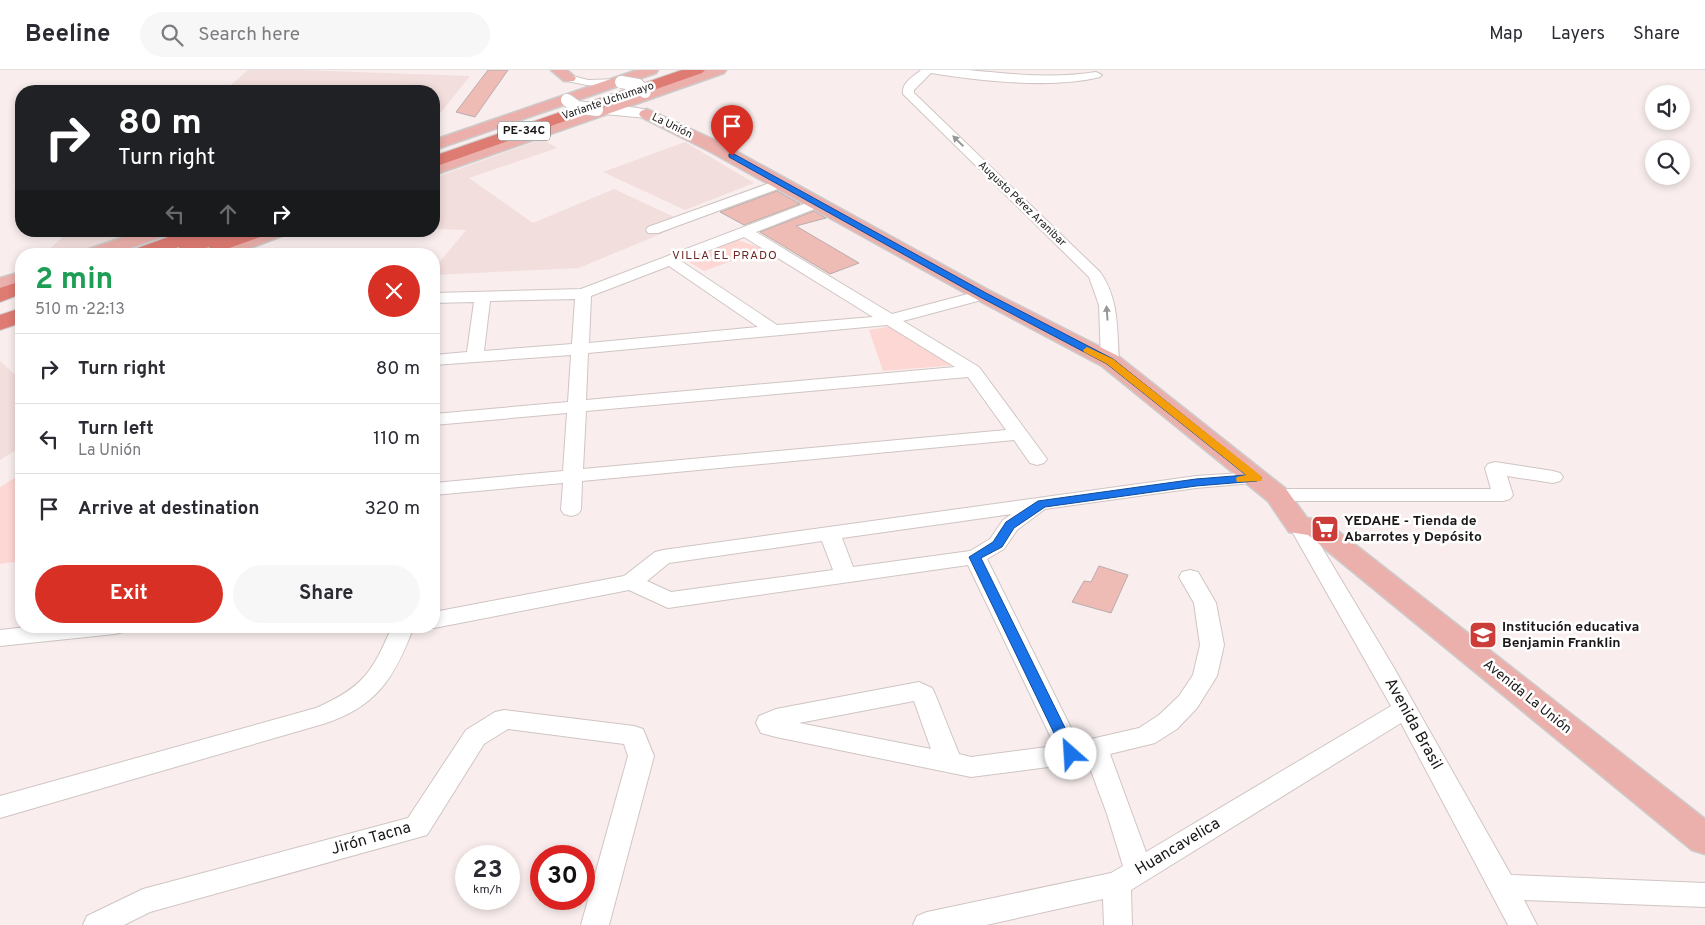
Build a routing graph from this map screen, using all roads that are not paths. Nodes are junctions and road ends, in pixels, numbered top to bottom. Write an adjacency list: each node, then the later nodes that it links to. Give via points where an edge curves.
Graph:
1 (651, 70): 9 (main road)
2 (676, 70): 14 (highway, Variante Uchumayo / PE-34C)
3 (697, 70): 15 (highway, Variante Uchumayo / PE-34C)
4 (719, 70): 11 (main road)
5 (928, 70): 55 (street, Augusto Pérez Aranibar, one-way to 5, via 1103,286 909,94 909,87)
6 (933, 70): 8 (street, via 1053,80)
7 (564, 74): 9 (street, via 588,83); 10 (street, via 575,88)
8 (1096, 75)
9 (618, 82): 10 (main road); 11 (street, bridge, via 644,89)
10 (567, 100): 12 (street, bridge, via 577,107); 13 (main road)
11 (645, 101): 12 (main road); 17 (main road, La Unión, via 716,147)
12 (600, 110): 16 (main road)
13 (440, 143)
14 (440, 151)
15 (440, 160)
16 (440, 168)
17 (781, 183): 18 (main road, La Unión); 19 (street)
18 (817, 203): 20 (street); 39 (main road, La Unión)
19 (653, 230)
20 (745, 231): 33 (street); 47 (street)
21 (143, 237): 27 (main road)
22 (165, 237): 28 (highway)
23 (188, 237): 29 (highway)
24 (218, 237): 30 (highway)
25 (242, 237): 31 (highway)
26 (261, 237): 32 (main road)
27 (110, 248)
28 (134, 248)
29 (156, 248)
30 (187, 248)
31 (212, 248)
32 (233, 248)
33 (670, 260): 37 (street); 51 (street)
34 (15, 280): 35 (main road)
35 (0, 285)
36 (15, 289): 38 (highway)
37 (582, 294): 41 (street); 52 (street)
38 (0, 295)
39 (983, 295): 47 (street); 55 (main road, La Unión)
40 (15, 296): 43 (highway)
41 (483, 297): 42 (street); 53 (street)
42 (440, 298)
43 (0, 301)
44 (15, 308): 45 (highway)
45 (0, 313)
46 (15, 317): 48 (highway)
47 (888, 320): 51 (street); 56 (street)
48 (0, 323)
49 (15, 325): 50 (main road)
50 (0, 330)
51 (773, 330): 52 (street)
52 (580, 348): 53 (street); 57 (street)
53 (475, 357): 54 (street)
54 (440, 360)
55 (1110, 362): 63 (main road, La Unión)
56 (973, 371): 57 (street); 59 (street)
57 (576, 406): 58 (street); 61 (street)
58 (440, 417)
59 (1019, 434): 60 (street); 61 (street)
60 (1037, 459)
61 (573, 476): 64 (street); 67 (street)
62 (1552, 477): 65 (street, via 1495,468 1503,495)
63 (1257, 478): 65 (main road, La Unión); 66 (street, via 1196,482)
64 (440, 488)
65 (1277, 495): 68 (main road, La Unión)
66 (1042, 504): 69 (street); 70 (street, via 1010,525 998,544)
67 (571, 510)
68 (1298, 526): 78 (street, Avenida Brasil, via 1336,585); 82 (main road, Avenida La Unión, via 1315,527)
69 (830, 534): 71 (street); 73 (street, via 662,557)
70 (975, 557): 71 (street); 79 (street)
71 (845, 574): 73 (street, via 668,600)
72 (1190, 576): 79 (street, via 1205,603 1212,645 1205,676 1188,702 1168,722 1146,736)
73 (631, 582): 74 (street)
74 (440, 619)
75 (48, 633): 77 (street)
76 (400, 633): 81 (street, via 379,676 357,698 323,715)
77 (0, 638)
78 (1406, 709): 83 (street, Huancavelica); 84 (street, Avenida Brasil)
79 (1083, 751): 80 (street, via 972,767); 83 (street, via 1120,814)
80 (949, 762): 80 (street, via 776,728 768,723 776,718 920,691)
81 (0, 807)
82 (1705, 839)
83 (1127, 878): 88 (street, Huancavelica); 89 (street)
84 (1502, 887): 85 (street); 90 (street, Avenida Brasil)
85 (1705, 895)
86 (97, 925): 87 (street, Jirón Tacna, via 143,901 417,827 475,737 504,720 634,736 641,756)
87 (595, 925)
88 (927, 925)
89 (1118, 925)
90 (1523, 925)

